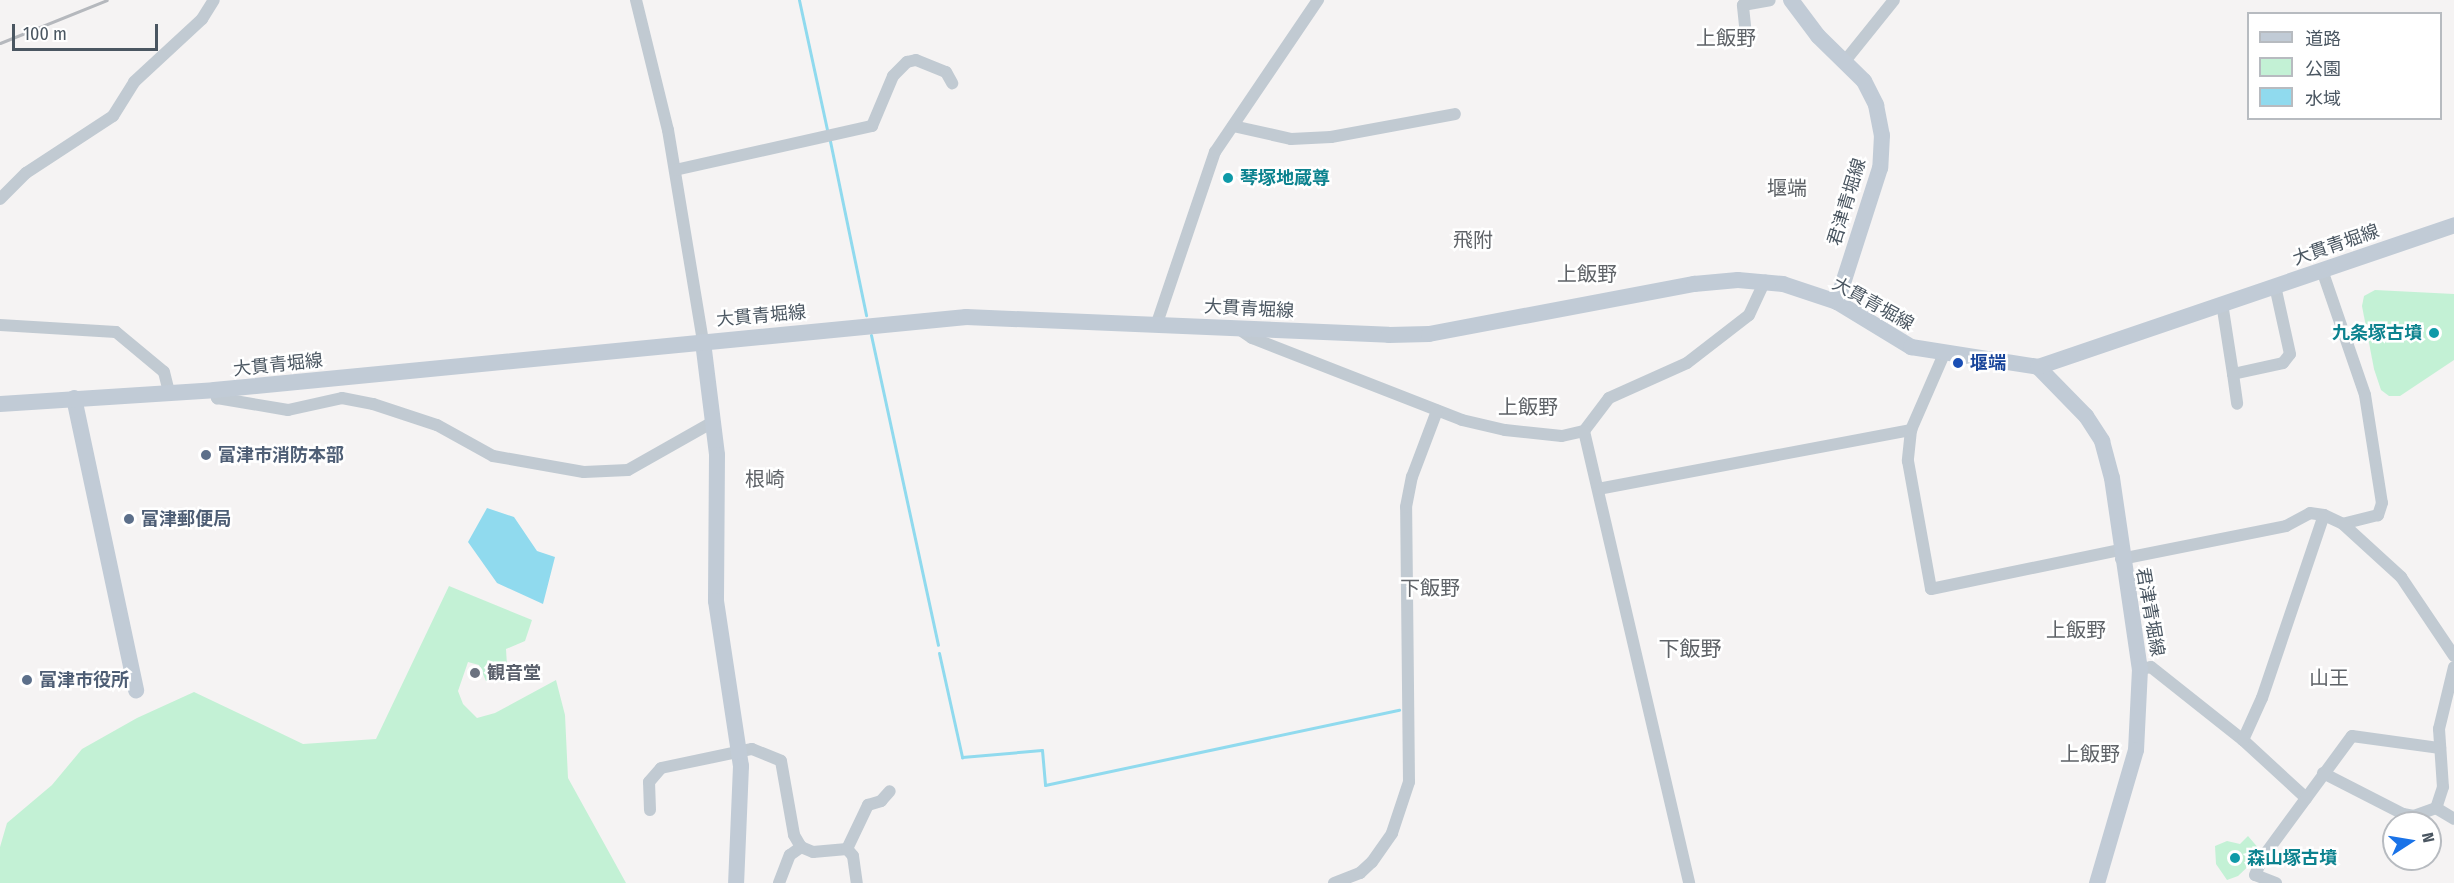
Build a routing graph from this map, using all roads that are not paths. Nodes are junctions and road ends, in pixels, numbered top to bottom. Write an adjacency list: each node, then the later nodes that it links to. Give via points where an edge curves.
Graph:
1 (214, 0): 15 (street, via 202,19 134,82 113,116 26,173)
2 (636, 0): 14 (street, via 658,80)
3 (1318, 0): 13 (street)
4 (1770, 0): 9 (street, via 1743,5)
5 (1791, 0): 10 (main road, 君津青堀線)
6 (1882, 0): 8 (street)
7 (1894, 0): 8 (street)
8 (1883, 16): 10 (street)
9 (1746, 35)
10 (1845, 61): 20 (main road, 君津青堀線, via 1870,92 1880,121 1882,148)
11 (952, 83): 14 (street, via 946,72 916,60 907,62 893,76 872,126)
12 (1455, 114): 13 (street, via 1331,137 1292,139)
13 (1233, 126): 22 (street, via 1215,153)
14 (675, 170): 25 (street)
15 (0, 199)
16 (2454, 225): 17 (main road, 大貫青堀線)
17 (2322, 270): 19 (main road, 大貫青堀線); 40 (street, via 2365,394 2382,503 2378,515)
18 (1765, 281): 20 (main road, 大貫青堀線); 24 (main road, 大貫青堀線, via 1694,284 1429,334); 37 (street, via 1749,315 1687,363 1609,398)
19 (2275, 286): 21 (main road, 大貫青堀線); 28 (street, via 2290,354 2283,363)
20 (1837, 302): 26 (main road, 大貫青堀線, via 1902,344)
21 (2222, 303): 27 (main road, 大貫青堀線); 28 (street)
22 (1157, 324): 24 (main road, 大貫青堀線); 25 (main road, 大貫青堀線, via 986,316)
23 (0, 325): 30 (street, via 116,332 164,372)
24 (1238, 328): 34 (street, via 1252,338)
25 (703, 342): 29 (main road, 大貫青堀線); 35 (main road)
26 (1944, 354): 27 (main road, 大貫青堀線); 36 (street)
27 (2038, 367): 41 (main road, 君津青堀線, via 2086,416 2102,441 2112,478)
28 (2233, 374): 33 (street)
29 (214, 390): 30 (main road, 大貫青堀線); 35 (street, via 217,398 288,410 342,398 373,404 437,425 493,456 584,472 628,470)
30 (169, 393): 31 (main road, 大貫青堀線)
31 (74, 398): 32 (main road, 大貫青堀線); 45 (main road)
32 (0, 404)
33 (2237, 404)
34 (1437, 411): 37 (street, via 1484,427 1528,434 1562,436); 61 (street, via 1412,477 1406,507 1409,782 1392,833 1378,852 1360,873)
35 (713, 422): 48 (main road, via 719,497 716,601)
36 (1911, 430): 38 (street); 41 (street, via 1908,461 1931,589)
37 (1584, 431): 38 (street)
38 (1598, 489): 62 (street)
39 (2324, 515): 40 (street); 41 (street, via 2310,513 2286,526); 46 (street, via 2262,698)
40 (2343, 524): 42 (street, via 2401,578)
41 (2120, 554): 44 (main road, 君津青堀線)
42 (2454, 657)
43 (2454, 666): 47 (street, via 2439,729)
44 (2140, 669): 46 (street, via 2151,667); 57 (main road, 君津青堀線, via 2136,750)
45 (136, 690)
46 (2243, 740): 51 (street)
47 (2440, 748): 49 (street, via 2352,736); 52 (street, via 2443,787)
48 (739, 750): 53 (street, via 655,772 648,786); 55 (street, via 752,749 781,761 794,835); 58 (main road)
49 (2323, 773): 51 (street); 52 (street, via 2403,814 2415,816)
50 (890, 791): 56 (street, via 881,801 868,805)
51 (2306, 798): 63 (street, via 2263,857 2255,876)
52 (2436, 808): 54 (street)
53 (650, 810)
54 (2454, 819)
55 (801, 847): 56 (street, via 813,852); 59 (street, via 790,855)
56 (848, 849): 60 (street, via 853,855)
57 (2098, 882)
58 (735, 883)
59 (779, 883)
60 (857, 883)
61 (1334, 883)
62 (1689, 883)
63 (2276, 883)

